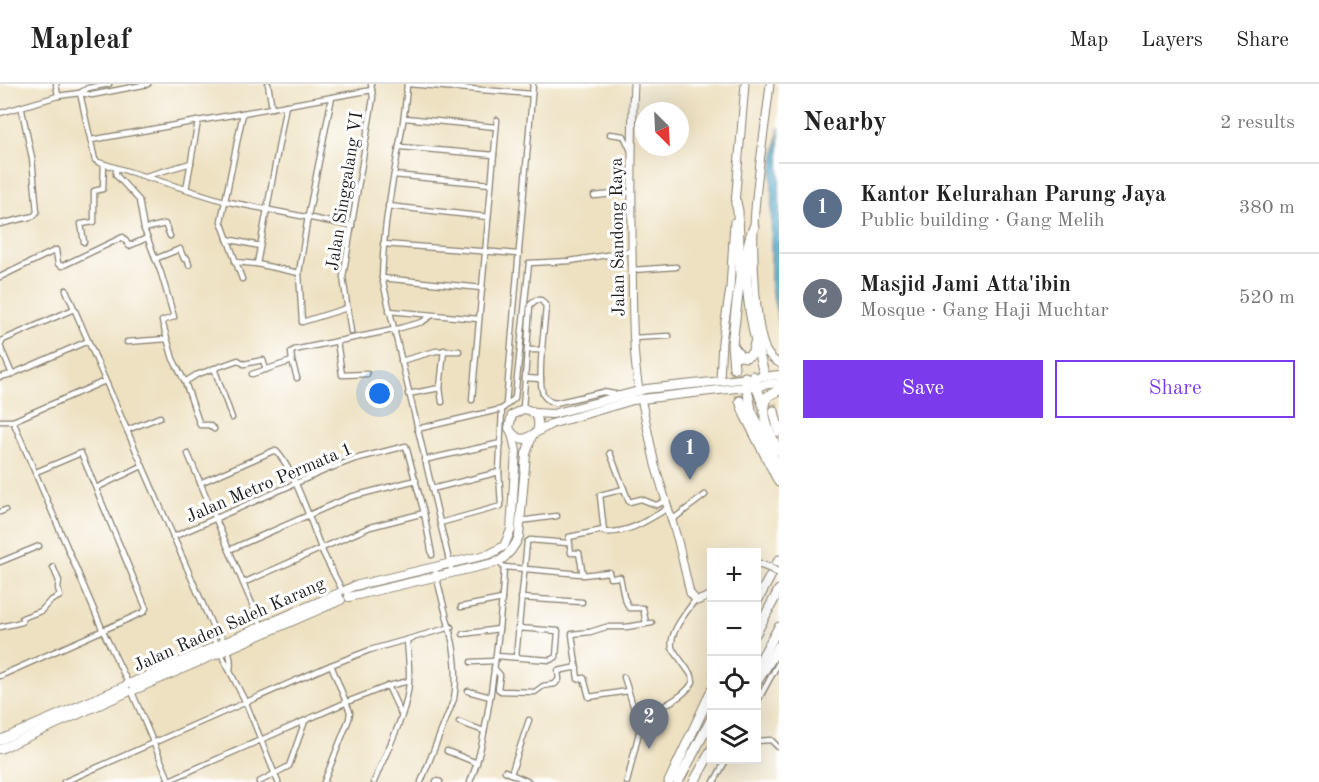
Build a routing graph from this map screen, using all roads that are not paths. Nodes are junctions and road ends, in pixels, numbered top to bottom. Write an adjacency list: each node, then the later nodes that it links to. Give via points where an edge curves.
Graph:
1 (56, 84): 13 (street)
2 (110, 84): 11 (street)
3 (148, 84): 11 (street, via 92,95)
4 (268, 84): 17 (street)
5 (408, 84): 12 (street); 20 (street)
6 (533, 84): 12 (street)
7 (634, 84): 27 (street, Jalan Sandong Raya)
8 (745, 84): 39 (street)
9 (770, 84): 46 (street)
10 (372, 87): 14 (street); 45 (street, Jalan Singgalang VI)
11 (80, 93): 13 (street); 25 (street)
12 (532, 94): 56 (street)
13 (58, 96): 16 (street)
14 (332, 97): 15 (street); 42 (street)
15 (286, 105): 17 (street); 41 (street)
16 (21, 106): 18 (street); 44 (street, via 38,212)
17 (272, 108): 19 (street)
18 (0, 112)
19 (243, 113): 22 (street); 38 (street)
20 (405, 117): 23 (street); 26 (street)
21 (497, 120): 23 (street)
22 (198, 121): 25 (street); 29 (street)
23 (496, 127): 28 (street)
24 (610, 134): 27 (street, via 624,136)
25 (91, 140): 30 (street, via 95,160)
26 (401, 147): 28 (street); 32 (street)
27 (631, 151): 36 (street, Jalan Sandong Raya)
28 (494, 154): 34 (street)
29 (191, 163): 33 (street); 35 (street)
30 (104, 164): 31 (street); 51 (street, via 103,189 94,191 94,222 81,224)
31 (116, 168): 33 (street); 47 (street, via 116,175 139,200)
32 (394, 175): 34 (street); 40 (street)
33 (146, 176): 35 (street)
34 (491, 184): 43 (street)
35 (186, 190): 38 (street)
36 (632, 192): 37 (street); 54 (street, Jalan Sandong Raya)
37 (594, 196)
38 (224, 201): 41 (street); 50 (street, via 220,221)
39 (736, 202): 83 (highway, via 740,277); 104 (street)
40 (388, 206): 43 (street); 52 (street)
41 (267, 208): 42 (street); 53 (street)
42 (308, 216): 45 (street); 63 (street)
43 (488, 217): 55 (street)
44 (0, 224)
45 (352, 226): 69 (street, Jalan Singgalang VI, via 343,277)
46 (754, 227): 82 (highway, via 746,251); 91 (street, via 762,333 769,354)
47 (144, 230): 48 (street, via 165,224); 49 (street)
48 (170, 236)
49 (147, 238): 57 (street); 64 (street, via 129,246 123,237 62,266 58,264 56,250)
50 (227, 239): 53 (street); 58 (street)
51 (84, 242)
52 (383, 244): 55 (street); 65 (street)
53 (260, 246): 59 (street)
54 (632, 251): 62 (street, Jalan Sandong Raya); 117 (street, via 528,263 515,398)
55 (485, 253): 56 (street); 67 (street)
56 (519, 254): 117 (street)
57 (155, 259): 60 (street, via 180,249); 78 (street, via 174,317 162,321)
58 (236, 262): 59 (street); 66 (street)
59 (257, 264): 63 (street)
60 (189, 265)
61 (676, 267): 62 (street)
62 (632, 270): 77 (street, Jalan Sandong Raya)
63 (299, 273): 69 (street, via 302,322)
64 (0, 277)
65 (382, 278): 67 (street); 71 (street)
66 (242, 279)
67 (482, 288): 73 (street)
68 (66, 290): 70 (street)
69 (346, 308): 75 (street, Jalan Singgalang VI)
70 (74, 309): 79 (street); 84 (street, via 3,340)
71 (389, 311): 72 (street); 74 (street)
72 (431, 316): 73 (street); 74 (street)
73 (479, 319): 114 (street)
74 (393, 330): 80 (street); 90 (street)
75 (351, 332)
76 (669, 336): 77 (street)
77 (633, 338): 112 (street, Jalan Sandong Raya)
78 (167, 339): 81 (street); 107 (street)
79 (88, 341): 96 (street); 105 (street)
80 (338, 341): 89 (street, via 294,350); 98 (street, via 342,375)
81 (127, 342)
82 (755, 342): 83 (highway, via 752,354 746,357 740,356); 95 (highway)
83 (732, 344): 93 (highway)
84 (0, 346): 96 (street)
85 (444, 350): 87 (street); 90 (street); 109 (street)
86 (527, 350): 88 (street); 88 (street, via 530,305 536,300 546,306); 102 (street)
87 (459, 351)
88 (543, 351): 103 (street)
89 (292, 361): 94 (street); 101 (street)
90 (401, 361): 111 (street)
91 (779, 363)
92 (214, 368): 94 (street, via 238,360 244,364 262,360); 107 (street); 122 (street)
93 (734, 368)
94 (266, 370): 97 (street)
95 (764, 370)
96 (12, 374): 100 (street)
97 (252, 374)
98 (368, 374)
99 (779, 375): 106 (main road)
100 (0, 377)
101 (297, 378)
102 (525, 378): 103 (street); 118 (street)
103 (541, 378): 113 (street, via 544,396 555,404 603,392)
104 (720, 380): 106 (main road); 112 (main road)
105 (105, 381): 124 (street); 127 (street)
106 (750, 381): 108 (main road); 112 (main road); 119 (highway); 137 (highway, via 751,410)
107 (185, 382): 125 (street, via 200,424)
108 (779, 383)
109 (440, 388): 111 (street); 116 (street)
110 (779, 390): 119 (highway, via 768,396)
111 (408, 394): 126 (street)
112 (640, 394): 113 (main road); 130 (main road, via 551,424); 148 (street, Jalan Sandong Raya)
113 (620, 395): 120 (main road, via 553,414)
114 (472, 399)
115 (740, 401): 141 (highway)
116 (442, 402)
117 (504, 407): 126 (street); 131 (street)
118 (523, 409): 120 (main road); 129 (main road, via 509,421)
119 (769, 409): 128 (highway); 132 (highway, via 771,434)
120 (534, 412): 130 (main road, via 539,425)
121 (160, 417): 127 (street)
122 (232, 418)
123 (0, 421): 124 (street)
124 (13, 421): 138 (street)
125 (213, 429)
126 (417, 429): 135 (street)
127 (127, 430): 136 (street)
128 (779, 432)
129 (512, 433): 130 (main road, via 525,439); 165 (main road, Jalan Raden Saleh Karang, via 516,452 511,531 507,540 498,551)
130 (535, 434): 154 (main road, via 526,454)
131 (501, 443): 135 (street); 139 (street)
132 (779, 450)
133 (610, 453): 146 (street)
134 (188, 454): 142 (street)
135 (424, 460): 145 (street)
136 (142, 466): 144 (street); 157 (street)
137 (779, 468)
138 (36, 472): 144 (street, via 81,453); 192 (street)
139 (499, 472): 145 (street); 155 (street, via 501,506)
140 (416, 480): 143 (street, Jalan Metro Permata 1, via 406,446 355,459); 149 (street, Jalan Metro Permata 1); 150 (street, via 350,497)
141 (779, 482)
142 (200, 483): 143 (street, via 276,451); 152 (street)
143 (294, 483): 150 (street); 152 (street, Jalan Metro Permata 1)
144 (96, 488): 192 (street, via 146,609)
145 (432, 489): 155 (street)
146 (624, 489): 148 (street, via 629,502 641,499 656,505); 156 (street, via 600,495)
147 (705, 495): 153 (street)
148 (667, 504): 153 (street, Jalan Sandong Raya); 156 (street, via 636,526 613,532)
149 (424, 513): 160 (street, via 370,527); 162 (street, Jalan Metro Permata 1)
150 (308, 515): 160 (street); 161 (street)
151 (557, 516): 154 (street)
152 (215, 519): 157 (street, Jalan Metro Permata 1); 161 (street)
153 (672, 520): 181 (street, Jalan Sandong Raya)
154 (520, 521): 166 (main road, via 515,546)
155 (440, 523): 165 (street)
156 (603, 530): 204 (street, via 569,537 571,553 579,553 583,575 609,572 610,578 620,577 629,608 643,608 649,623 572,634)
157 (173, 537): 196 (street, via 214,630 213,638)
158 (568, 543): 170 (street, via 528,540)
159 (39, 546): 164 (street)
160 (321, 548): 175 (street); 177 (street)
161 (229, 550): 175 (street)
162 (432, 555)
163 (779, 560): 183 (highway)
164 (0, 562)
165 (450, 564): 169 (main road, Jalan Raden Saleh Karang); 171 (street)
166 (501, 565): 170 (street); 171 (main road, Jalan Raden Saleh Karang); 180 (street)
167 (761, 565): 172 (street, bridge)
168 (53, 567): 187 (street, via 60,596 42,611 22,618 22,622)
169 (435, 568): 174 (street); 177 (main road, Jalan Raden Saleh Karang, via 354,586)
170 (525, 570): 173 (street); 179 (street)
171 (452, 573): 174 (main road, Jalan Raden Saleh Karang)
172 (779, 573)
173 (581, 574)
174 (436, 577): 177 (main road, Jalan Raden Saleh Karang); 188 (street)
175 (243, 583): 186 (street)
176 (779, 590): 185 (highway)
177 (343, 594): 186 (main road, Jalan Raden Saleh Karang); 196 (main road, Jalan Raden Saleh Karang)
178 (707, 597): 181 (street)
179 (521, 598): 182 (street); 190 (street)
180 (502, 599): 184 (street); 191 (street)
181 (695, 600): 223 (street, via 671,642 693,682 650,714)
182 (582, 602)
183 (757, 602)
184 (461, 607)
185 (761, 624)
186 (261, 625): 196 (main road, Jalan Raden Saleh Karang)
187 (0, 627)
188 (451, 627): 194 (street); 244 (street, via 456,674 454,699)
189 (779, 627): 199 (highway)
190 (518, 628): 197 (street); 197 (street, via 556,630 559,634 554,659)
191 (499, 629): 193 (street); 198 (street)
192 (103, 631): 206 (street); 210 (street)
193 (463, 634)
194 (407, 640): 202 (street); 208 (street)
195 (779, 646): 205 (highway)
196 (222, 647): 210 (main road, Jalan Raden Saleh Karang); 217 (street, via 232,662 230,670)
197 (516, 657): 198 (street)
198 (496, 659): 200 (street); 203 (street)
199 (761, 659)
200 (471, 662)
201 (779, 663): 213 (street)
202 (331, 665): 216 (street); 217 (street)
203 (494, 668): 204 (street, via 500,675 501,691 536,692 555,684 558,671); 214 (street)
204 (576, 668): 212 (street, via 578,679 584,678 589,697)
205 (761, 675)
206 (0, 676)
207 (624, 677): 212 (street)
208 (409, 681): 209 (street); 218 (street)
209 (388, 686): 216 (street); 218 (street)
210 (130, 688): 225 (main road, Jalan Raden Saleh Karang); 228 (street); 230 (main road, Jalan Raden Saleh Karang)
211 (468, 691): 214 (street)
212 (628, 691): 223 (street)
213 (761, 695)
214 (490, 698): 224 (street)
215 (707, 699): 248 (highway)
216 (347, 702): 220 (street); 242 (street, via 349,719)
217 (246, 703): 226 (street); 228 (street)
218 (401, 715): 243 (street)
219 (529, 720): 236 (street)
220 (305, 721): 226 (street); 237 (street, via 290,764)
221 (459, 722): 224 (street)
222 (707, 726): 249 (highway)
223 (640, 728): 247 (street)
224 (484, 731): 233 (street)
225 (0, 740)
226 (261, 740): 237 (street); 238 (street)
227 (761, 741): 229 (street, via 771,740)
228 (153, 743): 238 (street); 239 (street)
229 (778, 747)
230 (0, 749)
231 (447, 752): 233 (street)
232 (707, 757): 250 (highway)
233 (477, 763): 245 (street)
234 (723, 764): 251 (street)
235 (505, 771): 236 (street)
236 (511, 774): 246 (street)
237 (275, 775): 240 (street); 241 (street)
238 (168, 781)
239 (64, 782)
240 (259, 782)
241 (278, 782)
242 (324, 782)
243 (374, 782)
244 (421, 782)
245 (470, 782)
246 (529, 782)
247 (627, 782)
248 (669, 782)
249 (678, 782)
250 (694, 782)
251 (714, 782)

